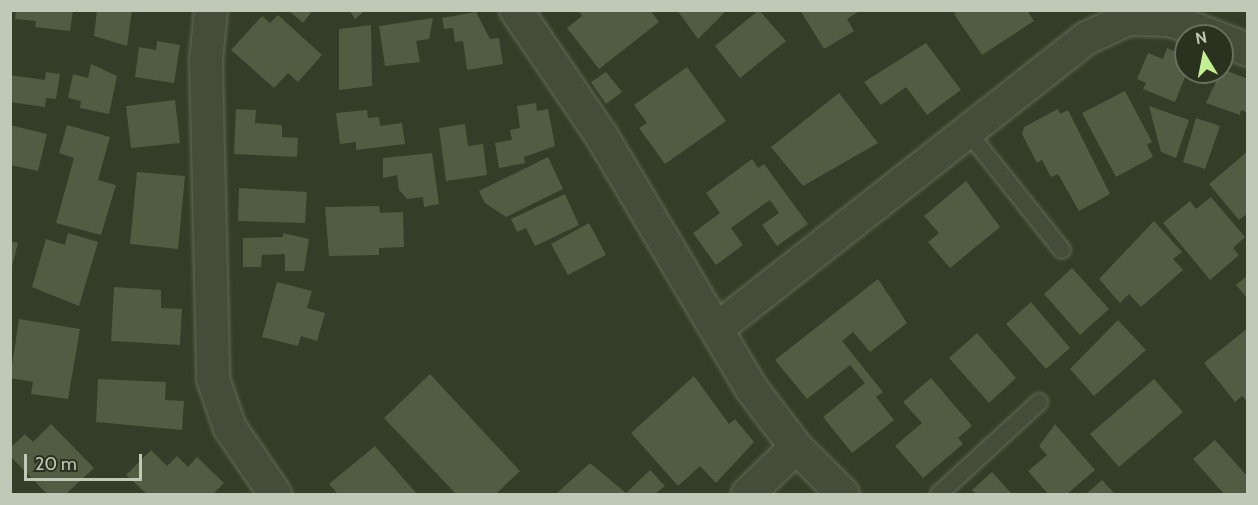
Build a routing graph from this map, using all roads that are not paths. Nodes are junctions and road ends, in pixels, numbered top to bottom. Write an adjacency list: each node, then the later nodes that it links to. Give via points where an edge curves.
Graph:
1 (211, 10): 10 (street, via 207,72 213,379 230,428)
2 (516, 10): 7 (street, via 601,135)
3 (1218, 22): 4 (street); 5 (street, via 1128,19 1087,38)
4 (1248, 50)
5 (968, 131): 6 (lane); 7 (street)
6 (1062, 250)
7 (718, 328): 9 (street, via 751,388)
8 (1039, 402): 13 (lane)
9 (796, 447): 11 (street); 12 (street)
10 (275, 495)
11 (748, 495)
12 (843, 495)
13 (939, 495)

